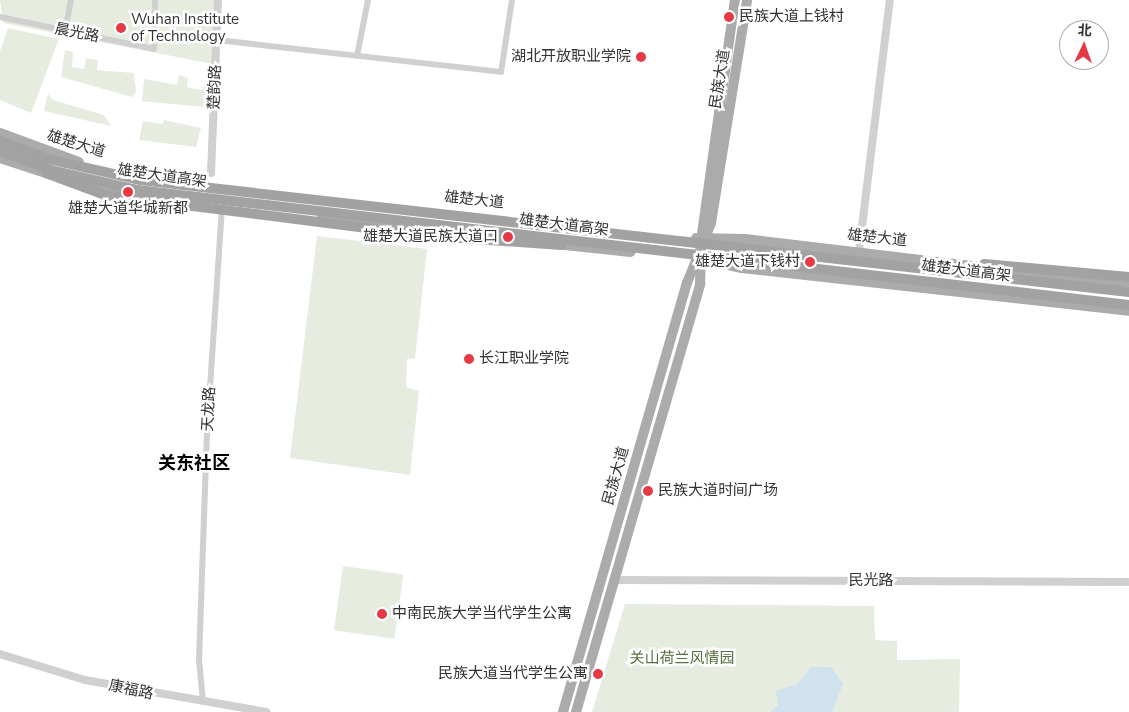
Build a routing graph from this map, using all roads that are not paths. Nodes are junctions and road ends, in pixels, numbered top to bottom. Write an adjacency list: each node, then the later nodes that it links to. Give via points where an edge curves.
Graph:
1 (71, 0): 10 (street)
2 (156, 0): 10 (street, 晨光路, via 154,48)
3 (218, 0): 11 (street, 楚韵路)
4 (368, 0): 12 (street)
5 (512, 0): 12 (street, via 501,72)
6 (735, 0): 19 (main road, 民族大道)
7 (747, 0): 19 (main road, 民族大道)
8 (890, 0): 20 (street)
9 (0, 17): 10 (street, 晨光路)
10 (65, 30)
11 (217, 40): 12 (street); 16 (street, 楚韵路)
12 (357, 56)
13 (0, 133): 19 (main road, 雄楚大道, via 48,152 138,175)
14 (0, 141): 24 (highway, 雄楚大道高架, bridge, via 48,159 140,180)
15 (1, 154): 17 (main road, 雄楚大道, via 87,185); 18 (highway, bridge, via 106,195 431,236); 25 (highway, 雄楚大道高架, bridge, via 51,170 137,190)
16 (211, 174)
17 (222, 206): 18 (main road, 雄楚大道); 30 (street, 天龙路, via 199,660)
18 (562, 245): 19 (main road, 雄楚大道)
19 (701, 249): 20 (main road, 雄楚大道, via 745,239); 26 (main road, 雄楚大道, via 742,268); 27 (main road, 民族大道, via 700,284); 32 (main road, 民族大道, via 687,283)
20 (859, 251): 21 (main road, 雄楚大道)
21 (984, 264): 22 (highway); 23 (main road, 雄楚大道)
22 (1129, 277)
23 (1129, 285)
24 (1129, 292)
25 (1129, 305)
26 (1129, 311)
27 (614, 580): 28 (street, 民光路); 33 (main road, 民族大道)
28 (1129, 582)
29 (0, 654): 30 (street, 康福路, via 85,680)
30 (203, 702): 31 (street, 康福路)
31 (266, 712)
32 (563, 712)
33 (576, 712)

